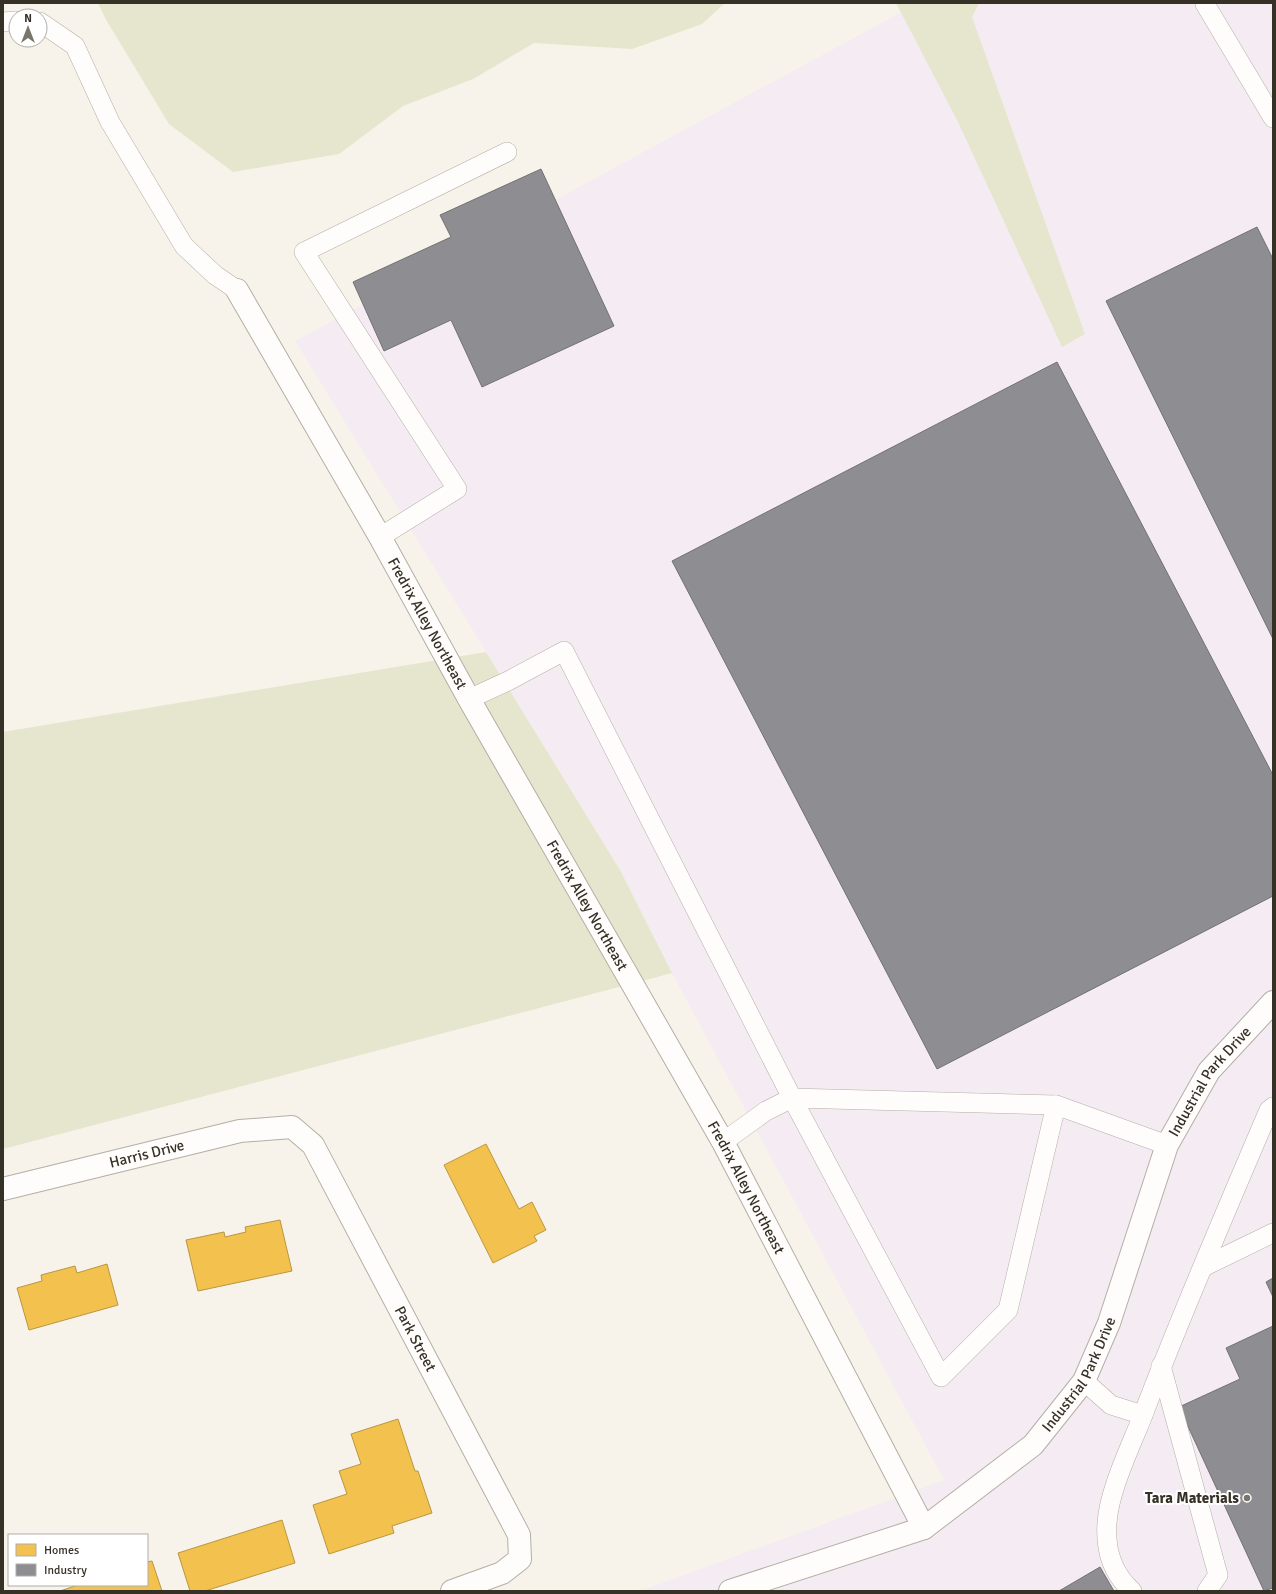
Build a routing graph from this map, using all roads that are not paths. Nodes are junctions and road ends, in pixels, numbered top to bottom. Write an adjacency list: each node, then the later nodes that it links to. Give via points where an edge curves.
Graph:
1 (1207, 3): 3 (lane, via 1205,4)
2 (48, 27): 5 (lane, via 75,46 110,122 184,246 215,275)
3 (1273, 118)
4 (507, 152): 6 (lane, via 304,252 457,489)
5 (236, 290): 6 (street, Fredrix Alley Northeast)
6 (380, 537): 7 (street, Fredrix Alley Northeast)
7 (469, 699): 9 (lane, via 564,651); 13 (street, Fredrix Alley Northeast)
8 (1273, 1002): 14 (street, Industrial Park Drive, via 1209,1071)
9 (792, 1098): 10 (lane); 10 (lane, via 941,1377 1008,1310); 13 (lane, via 766,1111)
10 (1056, 1105): 14 (lane)
11 (1273, 1107): 17 (lane, via 1269,1110)
12 (292, 1127): 15 (street, Harris Drive, via 240,1131); 23 (street, Park Street, via 314,1145 328,1170 519,1535 520,1559 502,1573)
13 (724, 1142): 21 (street, Fredrix Alley Northeast)
14 (1167, 1145): 19 (street, Industrial Park Drive, via 1109,1323)
15 (3, 1188)
16 (1273, 1233): 17 (lane)
17 (1203, 1267): 18 (lane)
18 (1161, 1366): 20 (lane); 25 (lane, via 1218,1575)
19 (1084, 1381): 20 (lane, via 1111,1405); 21 (street, Industrial Park Drive, via 1033,1445)
20 (1142, 1415): 24 (lane, via 1115,1488 1107,1523 1109,1559 1123,1583)
21 (924, 1528): 22 (street, Industrial Park Drive)
22 (734, 1590)
23 (452, 1591)
24 (1132, 1591)
25 (1207, 1591)

